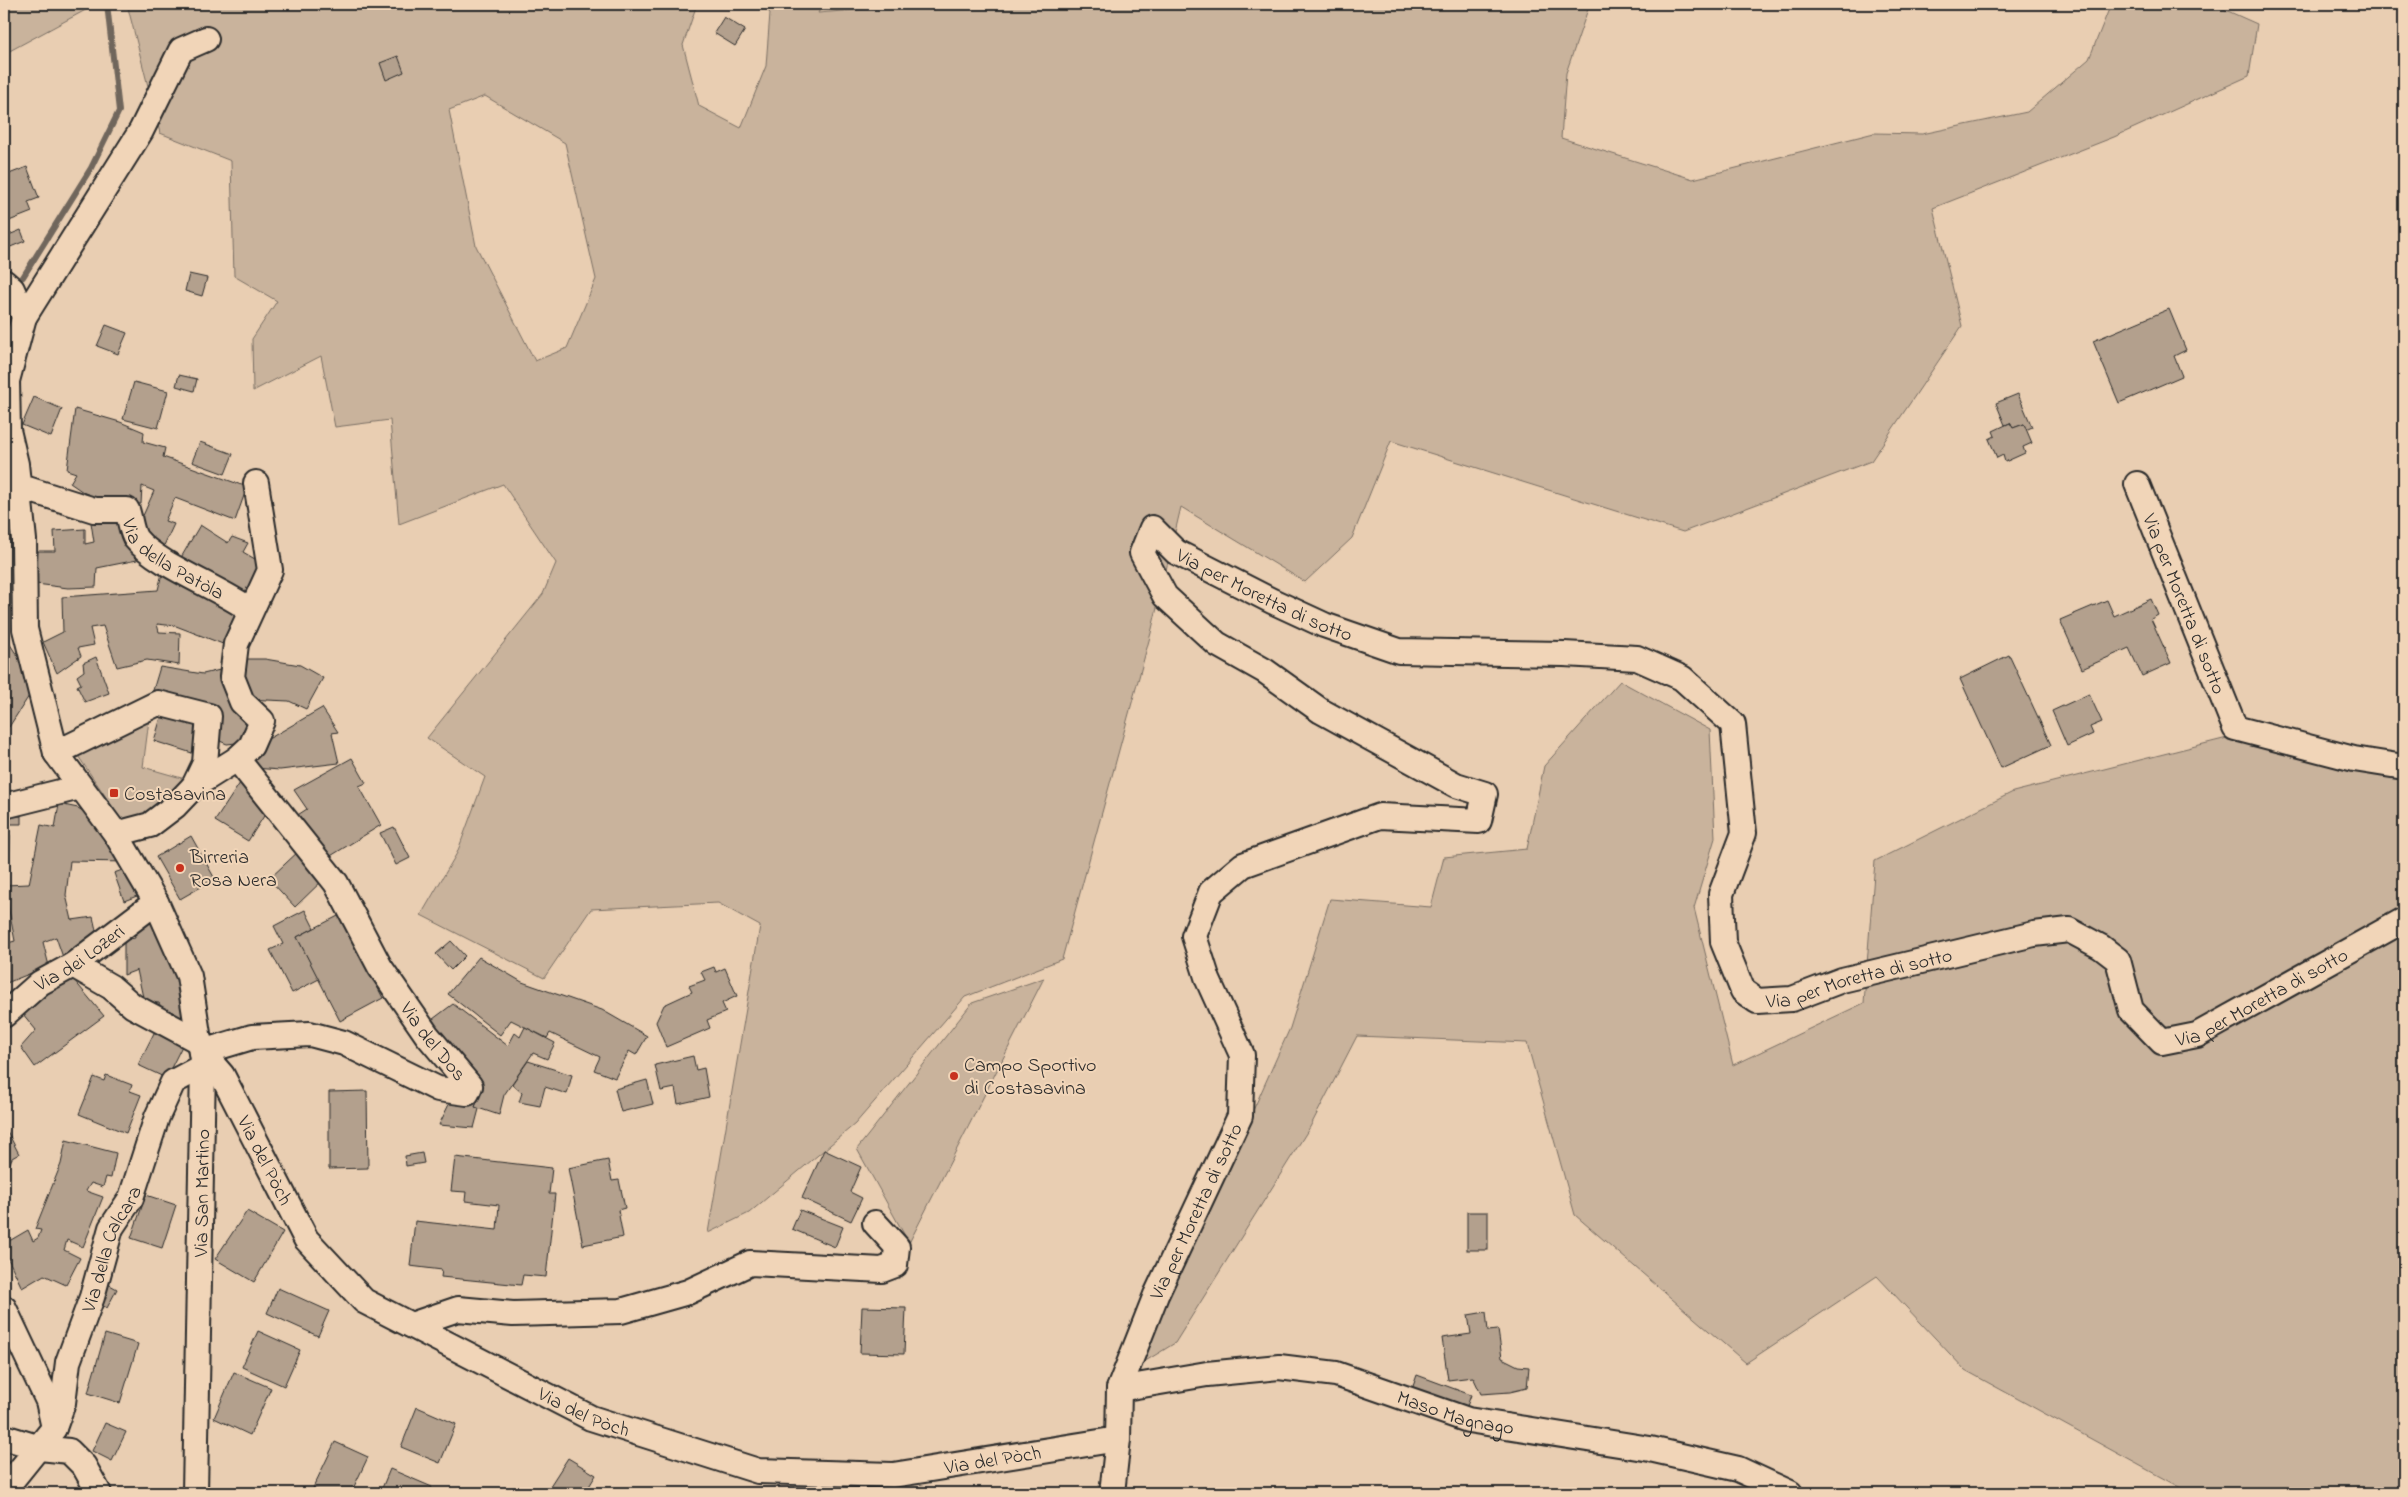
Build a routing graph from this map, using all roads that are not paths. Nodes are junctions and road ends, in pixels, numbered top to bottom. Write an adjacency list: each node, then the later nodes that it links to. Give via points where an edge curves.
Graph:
1 (206, 39): 3 (street, via 181,50 141,131)
2 (4, 282): 3 (street, via 12,289)
3 (24, 316): 6 (street, via 7,381 8,430)
4 (256, 483): 7 (street, via 270,570)
5 (2137, 484): 10 (street, Via per Moretta di sotto, via 2235,728 2354,759)
6 (18, 486): 7 (street, Via della Patòla, via 94,510 127,510 135,538 160,558); 8 (street, via 24,540 25,629)
7 (250, 610): 9 (street, via 236,644 232,677 242,702 262,721 251,746)
8 (56, 753): 11 (street, via 158,703 209,716 205,763); 12 (street, Via San Martino)
9 (237, 759): 11 (street); 19 (street, Via del Dos, via 336,883 380,967 427,1035 470,1086 467,1093 438,1088 344,1043 310,1034 252,1037)
10 (2404, 767)
11 (194, 786): 14 (street, via 150,825)
12 (80, 787): 13 (street); 14 (street, Via San Martino)
13 (4, 806)
14 (116, 834): 15 (street, Via San Martino)
15 (156, 902): 17 (street, Via dei Lozeri); 19 (street, Via San Martino, via 189,976)
16 (2404, 920): 23 (street, Via per Moretta di sotto, via 2196,1035 2162,1042 2131,1010 2118,960 2101,946 2069,930 2034,934 1842,980 1792,999 1757,1001 1743,991 1723,942 1721,894 1744,833 1733,724 1682,678 1637,658 1399,651 1324,625 1272,601 1176,552 1152,528 1142,554 1165,596 1217,644 1265,671 1321,711 1456,785 1485,794 1479,821 1380,816 1243,864 1211,892 1194,936 1208,980 1242,1055 1240,1116 1156,1295)
17 (73, 965): 18 (street, Via dei Lozeri, via 40,983); 19 (street, via 111,987)
18 (4, 1015)
19 (202, 1053): 22 (street, Via del Pòch, via 222,1075 306,1239 364,1301); 24 (street, Via della Calcara, via 173,1082 157,1117 131,1198 111,1228 92,1297 68,1362 64,1403); 30 (street, Via San Martino)
20 (875, 1223): 22 (street, via 897,1247 895,1265 882,1270 750,1263 688,1292 621,1311 513,1314 458,1309)
21 (4, 1308): 24 (street, via 48,1401)
22 (411, 1325): 26 (street, Via del Pòch, via 591,1418 758,1471 893,1475)
23 (1119, 1389): 26 (street, Via per Moretta di sotto); 32 (street, Maso Magnago, via 1207,1374 1279,1367 1336,1374 1468,1420 1670,1453 1738,1469)
24 (54, 1428): 27 (street, Via della Calcara)
25 (4, 1437): 27 (street)
26 (1118, 1439): 31 (street, Via per Moretta di sotto)
27 (40, 1448): 28 (street, Via della Calcara); 29 (street, via 69,1451 84,1466)
28 (5, 1488)
29 (99, 1493)
30 (195, 1493)
31 (1112, 1493)
32 (1790, 1493)

